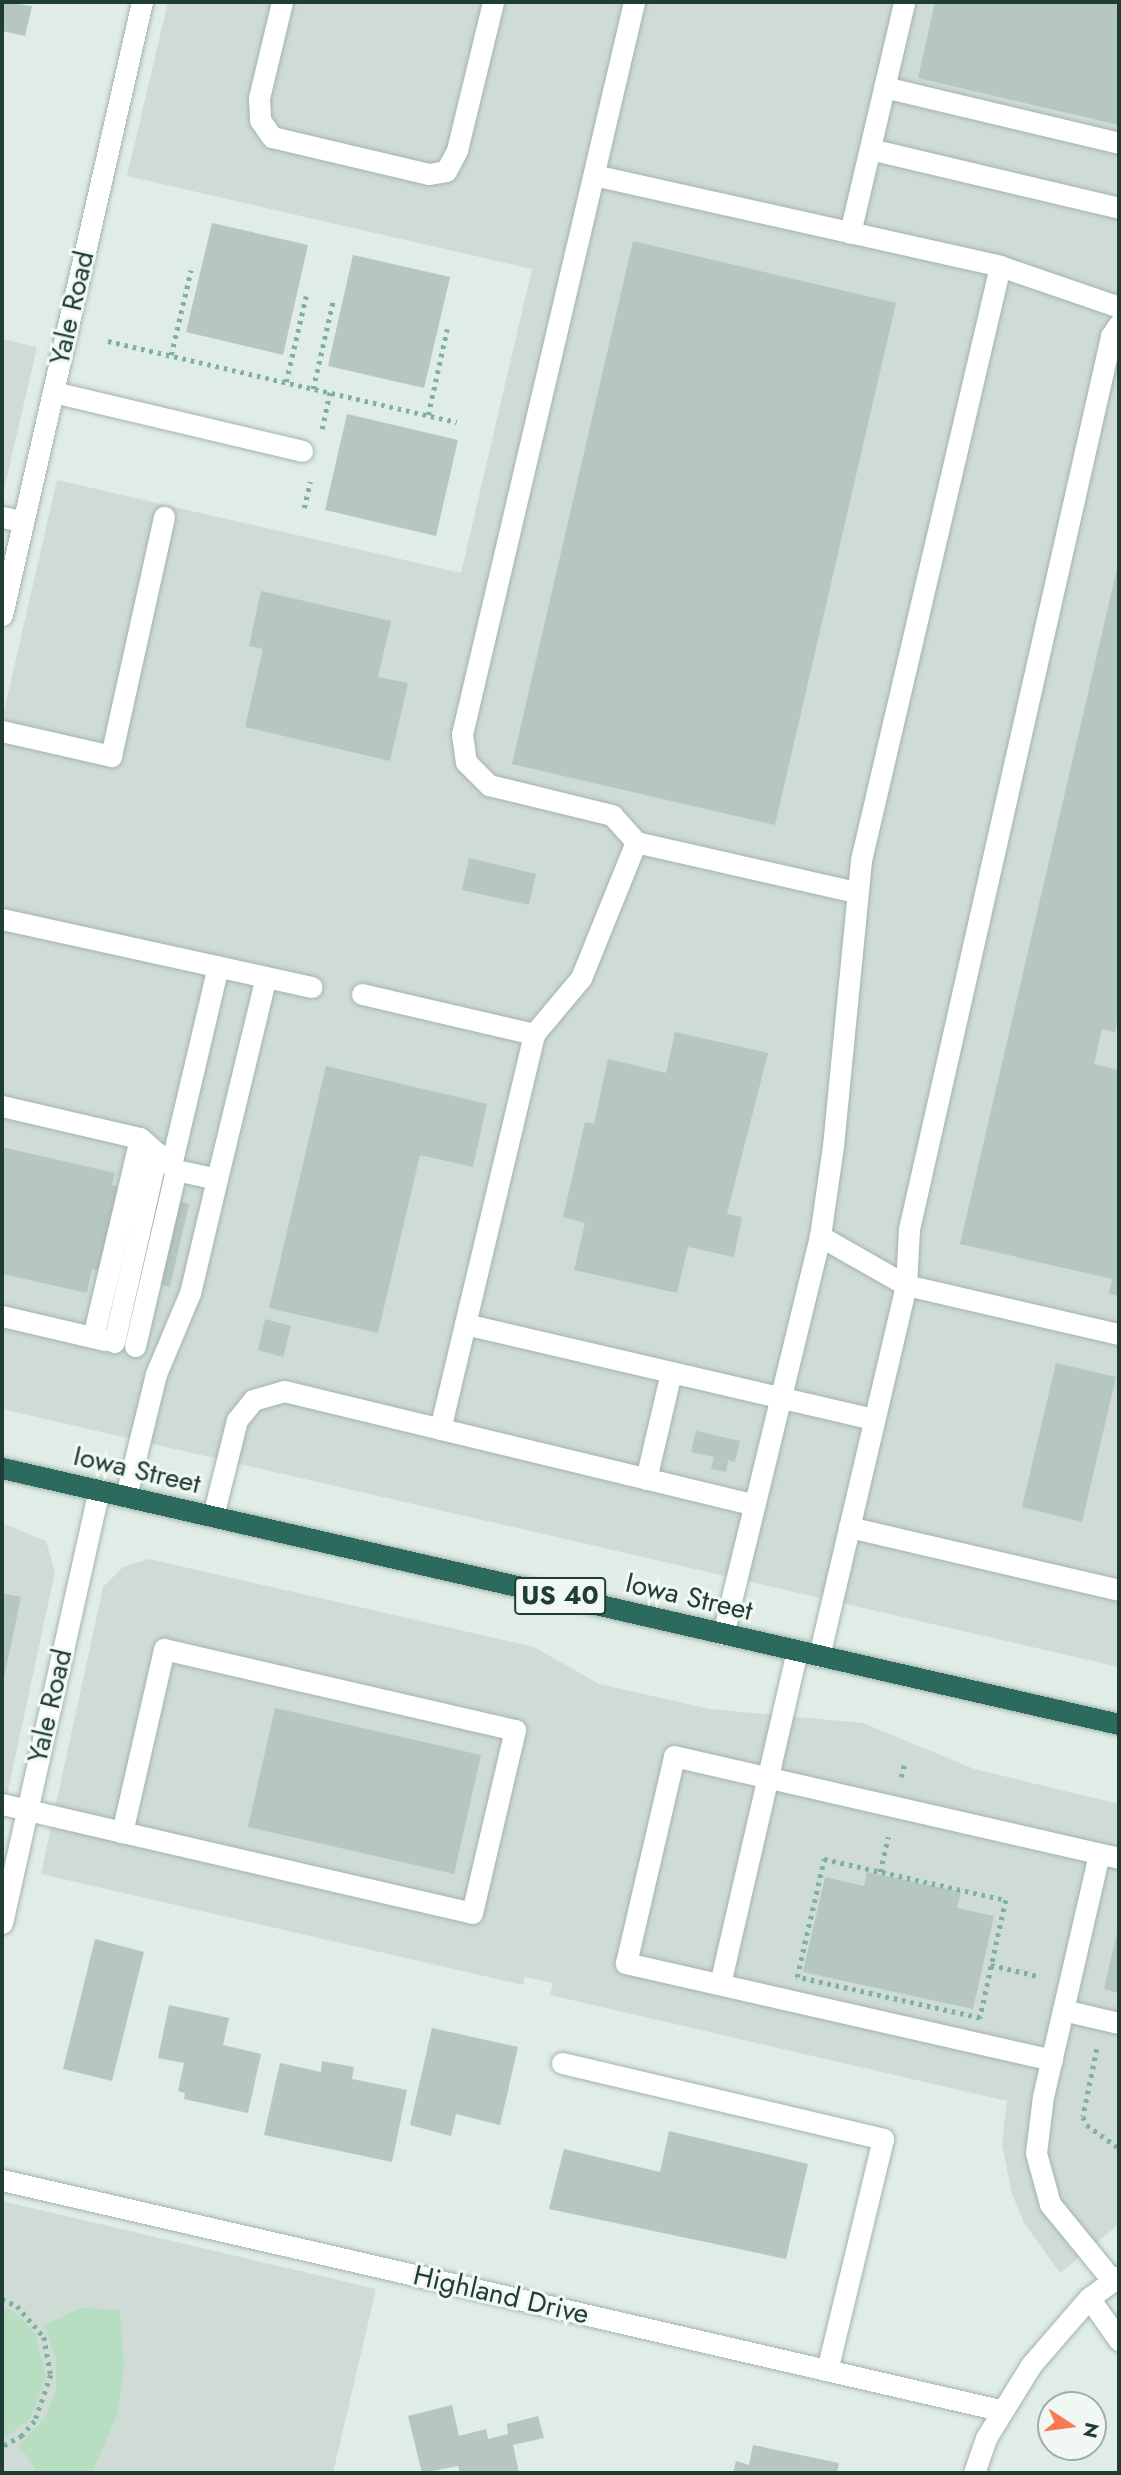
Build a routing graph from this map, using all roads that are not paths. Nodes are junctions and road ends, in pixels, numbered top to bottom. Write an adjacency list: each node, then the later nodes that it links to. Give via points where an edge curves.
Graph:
1 (142, 2): 15 (street, Yale Road)
2 (282, 2): 3 (street, via 259,98 260,120 272,137 429,174 446,170 457,150)
3 (493, 2)
4 (634, 2): 9 (street)
5 (904, 2): 6 (street)
6 (884, 87): 7 (street); 8 (street)
7 (1119, 143)
8 (870, 149): 10 (street); 11 (street)
9 (594, 175): 11 (street); 22 (street, via 462,734 466,762 489,785 612,815)
10 (1119, 208)
11 (850, 233): 12 (street)
12 (1000, 267): 13 (street); 23 (street)
13 (1119, 307)
14 (1119, 324): 35 (street, via 1111,336 912,1216)
15 (53, 392): 16 (street); 19 (street, Yale Road)
16 (302, 450)
17 (2, 517): 19 (street)
18 (164, 517): 21 (street, via 111,756)
19 (23, 522): 20 (street, Yale Road)
20 (2, 615)
21 (2, 731)
22 (636, 842): 23 (street); 29 (street, via 581,978)
23 (856, 892): 34 (street, via 834,1146)
24 (2, 919): 25 (street)
25 (218, 966): 26 (street); 32 (street)
26 (266, 977): 27 (street); 33 (street)
27 (312, 987)
28 (362, 994): 29 (street)
29 (534, 1034): 37 (street)
30 (2, 1106): 31 (street)
31 (140, 1138): 32 (street); 39 (street)
32 (168, 1163): 33 (street); 39 (street); 40 (street)
33 (217, 1180): 41 (street, via 190,1293)
34 (820, 1236): 35 (street); 43 (street)
35 (906, 1285): 38 (street); 44 (street)
36 (2, 1316): 39 (street)
37 (465, 1324): 42 (street); 45 (street)
38 (1119, 1334)
39 (104, 1339): 40 (street)
40 (135, 1346): 41 (street)
41 (164, 1353): 49 (street)
42 (671, 1372): 43 (street); 47 (street)
43 (780, 1397): 44 (street); 50 (street)
44 (874, 1419): 52 (street)
45 (440, 1429): 47 (street); 51 (street, via 284,1391 253,1400 237,1420)
46 (2, 1468): 48 (highway, Iowa Street / US 40)
47 (646, 1479): 50 (street)
48 (99, 1490): 49 (highway, Iowa Street / US 40); 60 (street, Yale Road)
49 (126, 1496): 51 (highway, Iowa Street / US 40)
50 (754, 1505): 54 (street)
51 (214, 1517): 54 (highway, Iowa Street / US 40)
52 (849, 1527): 53 (street); 56 (street)
53 (1119, 1590)
54 (723, 1634): 55 (highway, Iowa Street / US 40)
55 (797, 1651): 56 (highway, Iowa Street / US 40); 58 (street)
56 (819, 1656): 57 (highway, Iowa Street / US 40)
57 (1119, 1724)
58 (767, 1777): 62 (street); 64 (street); 64 (street, via 674,1756 664,1795 626,1963)
59 (2, 1804): 60 (street)
60 (27, 1810): 61 (street); 63 (street, Yale Road)
61 (122, 1832): 61 (street, via 472,1913 515,1730 164,1649)
62 (1109, 1856): 65 (street)
63 (2, 1923)
64 (720, 1984): 67 (street)
65 (1063, 2010): 66 (street); 67 (street)
66 (1119, 2023)
67 (1052, 2060): 70 (street, via 1036,2134 1040,2180 1065,2227)
68 (562, 2063): 73 (street, via 883,2139)
69 (2, 2180): 73 (street, Highland Drive)
70 (1116, 2278): 71 (street)
71 (1089, 2298): 72 (street); 74 (street, via 1031,2365)
72 (1119, 2340)
73 (827, 2370): 74 (street, Highland Drive)
74 (1000, 2410): 75 (street)
75 (974, 2473)

